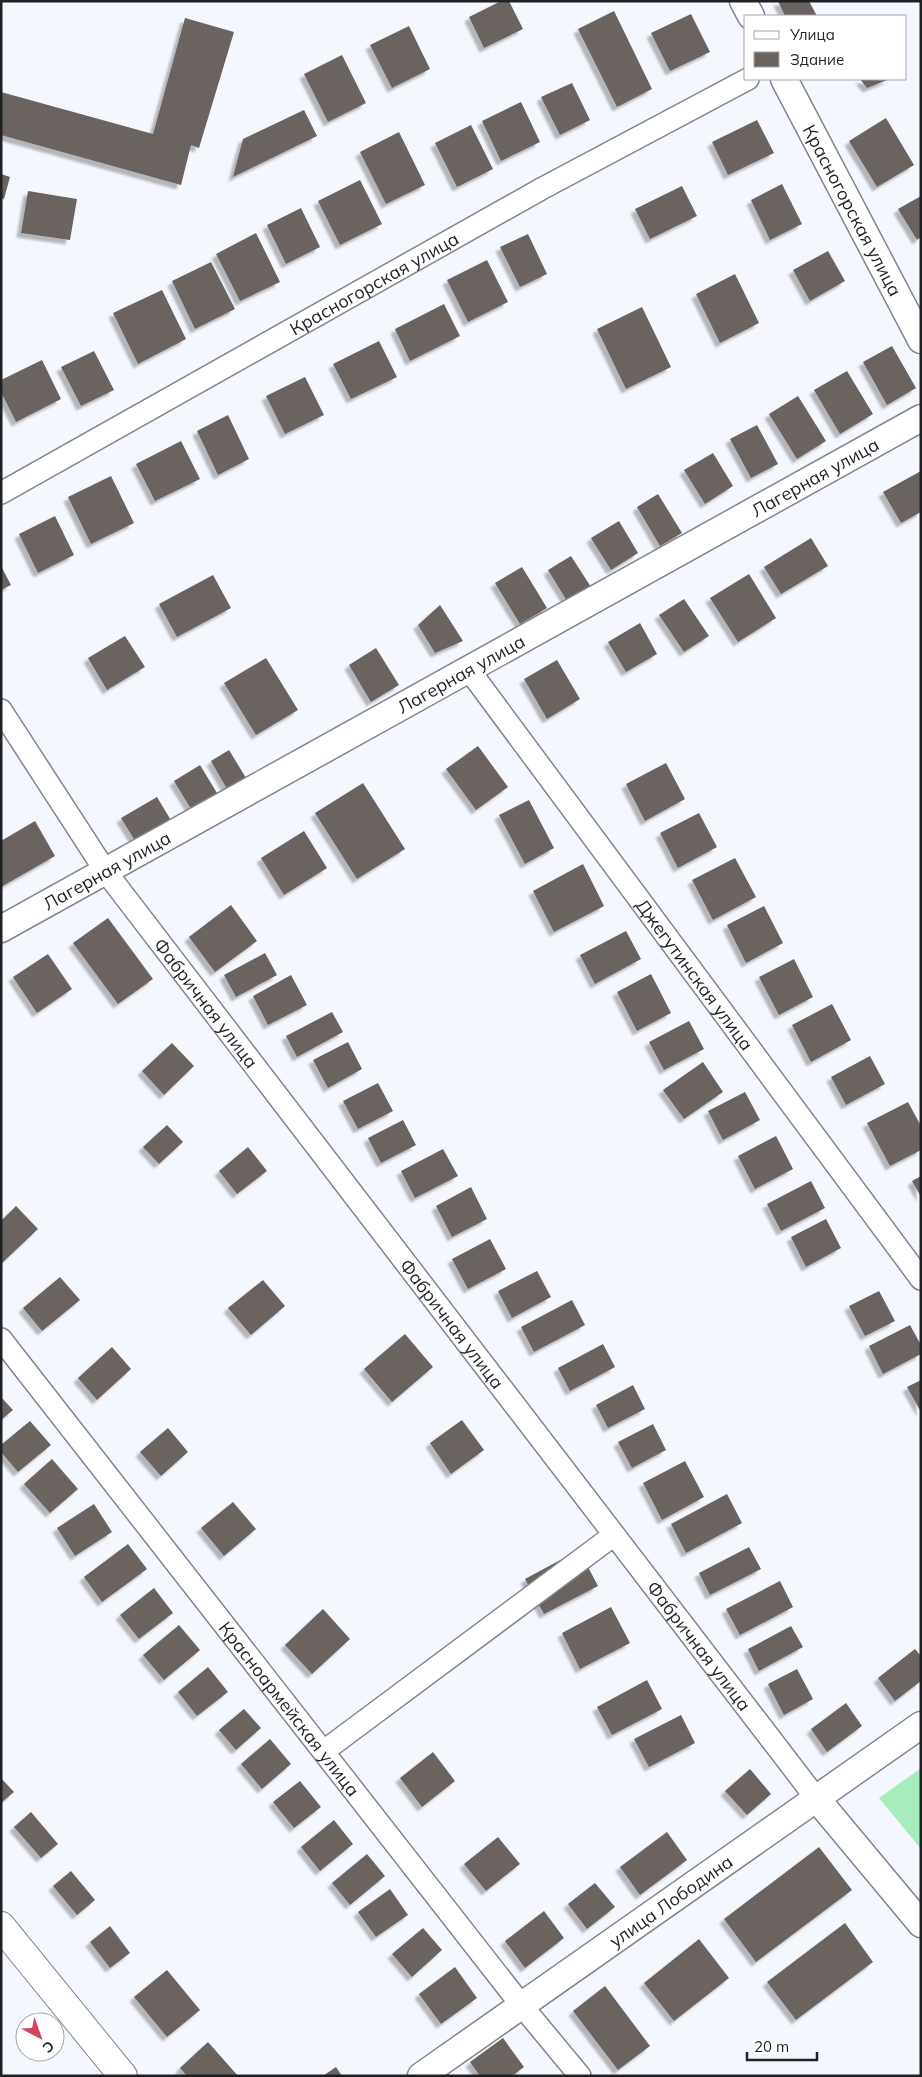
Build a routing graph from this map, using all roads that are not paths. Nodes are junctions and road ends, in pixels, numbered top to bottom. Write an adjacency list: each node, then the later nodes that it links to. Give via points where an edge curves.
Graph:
1 (743, 1): 2 (street)
2 (750, 15)
3 (746, 80): 7 (street, Красногорская улица, via 534,193)
4 (785, 80): 5 (street, Красногорская улица)
5 (921, 340)
6 (921, 418): 8 (street, Лагерная улица)
7 (1, 493)
8 (469, 670): 10 (street, Лагерная улица); 12 (street, Джегутинская улица)
9 (1, 710): 10 (street, Фабричная улица)
10 (106, 872): 11 (street, Лагерная улица); 14 (street, Фабричная улица)
11 (1, 929)
12 (921, 1279)
13 (1, 1339): 16 (street, Красноармейская улица)
14 (614, 1535): 16 (street); 17 (street, Фабричная улица)
15 (921, 1725): 17 (street, улица Лободина)
16 (324, 1752): 20 (street, Красноармейская улица)
17 (816, 1798): 18 (street, Фабричная улица); 20 (street, улица Лободина)
18 (921, 1924)
19 (1, 1926): 21 (main road)
20 (522, 2006): 22 (street, улица Лободина); 23 (street, Красноармейская улица)
21 (123, 2076)
22 (421, 2076)
23 (580, 2076)

